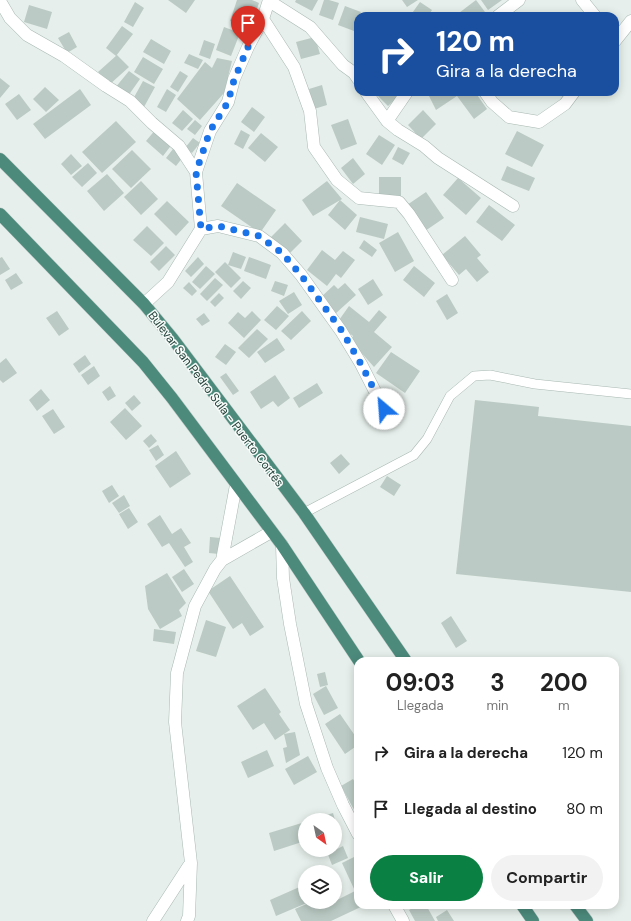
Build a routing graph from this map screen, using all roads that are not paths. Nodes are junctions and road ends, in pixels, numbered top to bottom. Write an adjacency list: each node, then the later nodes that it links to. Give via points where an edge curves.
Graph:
1 (0, 0): 17 (street, via 10,18 27,35 64,56 130,101 179,146)
2 (519, 0): 5 (street)
3 (582, 0): 6 (street)
4 (269, 1): 7 (street); 10 (street, via 310,27 343,65)
5 (503, 12)
6 (592, 12)
7 (263, 19): 17 (street, via 234,80 228,102 210,131); 21 (street, via 294,67 310,111 314,147 337,180 359,198 399,202)
8 (631, 21): 9 (street)
9 (619, 30)
10 (354, 73)
11 (369, 96): 15 (street)
12 (404, 96): 15 (street)
13 (488, 96): 14 (street, via 509,117 539,122 565,104)
14 (571, 96)
15 (387, 121): 18 (street, via 438,158)
16 (0, 159): 22 (highway, Bulevar San Pedro Sula - Puerto Cortés)
17 (196, 172): 20 (street)
18 (513, 206)
19 (0, 214): 25 (highway, via 143,362)
20 (201, 229): 22 (street, via 168,282); 24 (street, via 218,226 259,236 282,253 342,331)
21 (452, 280)
22 (144, 304): 26 (highway, Bulevar San Pedro Sula - Puerto Cortés)
23 (631, 394): 26 (lane, via 535,384 490,375 474,376 450,396 427,439 414,455)
24 (384, 409)
25 (236, 485): 27 (highway); 29 (street)
26 (304, 513): 31 (highway, Bulevar San Pedro Sula - Puerto Cortés)
27 (272, 532): 28 (highway); 29 (street)
28 (282, 545): 30 (highway); 32 (street, via 283,578 306,704 327,768)
29 (222, 560): 33 (street, via 195,606 177,674 175,722)
30 (356, 657)
31 (403, 657)
32 (354, 826)
33 (190, 864): 37 (street); 38 (street)
34 (396, 909): 39 (street)
35 (525, 909): 40 (highway)
36 (578, 909): 41 (highway)
37 (153, 921)
38 (187, 921)
39 (403, 921)
40 (533, 921)
41 (587, 921)

